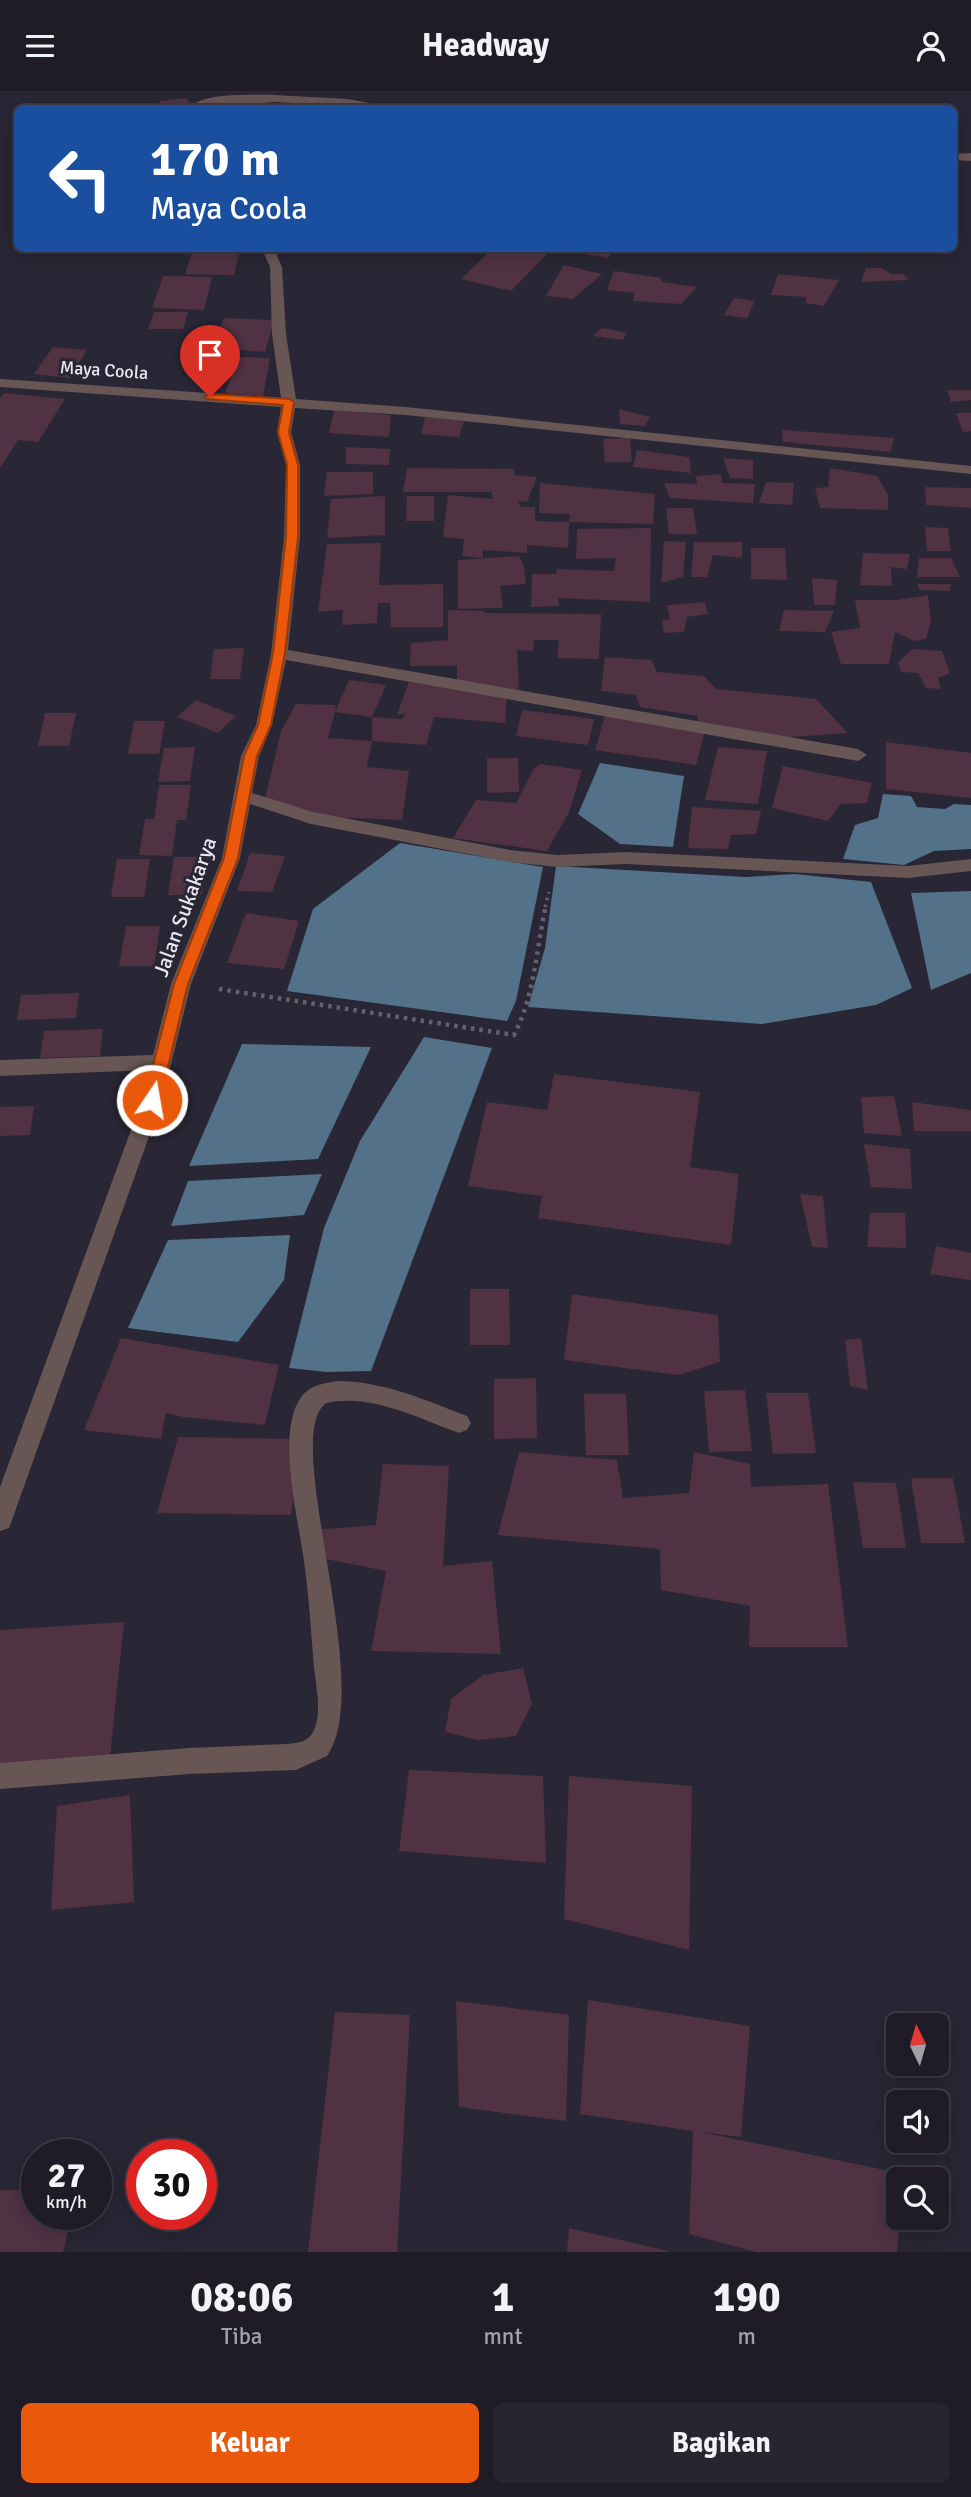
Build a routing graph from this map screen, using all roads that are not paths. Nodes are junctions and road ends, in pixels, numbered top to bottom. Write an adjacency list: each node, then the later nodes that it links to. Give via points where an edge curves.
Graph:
1 (199, 103): 2 (street, via 284,97)
2 (359, 105)
3 (269, 252): 5 (street, Jalan Sukakarya, via 276,267)
4 (0, 383): 5 (street, Maya Coola)
5 (289, 402): 6 (street, Maya Coola); 7 (street, Jalan Sukakarya, via 284,432 293,465 292,537)
6 (971, 470)
7 (279, 653): 8 (street); 9 (street, Jalan Sukakarya)
8 (858, 755)
9 (243, 796): 10 (street, via 311,818 557,861 626,858 908,872); 11 (street, Jalan Sukakarya, via 231,858 181,984)
10 (971, 865)
11 (160, 1062): 12 (street); 14 (street, Jalan Sukakarya, via 152,1100)
12 (0, 1068)
13 (459, 1423): 15 (street, via 370,1392 319,1394 308,1405 301,1452 330,1695 327,1734 318,1747 304,1757 152,1762)
14 (0, 1520)
15 (0, 1776)

